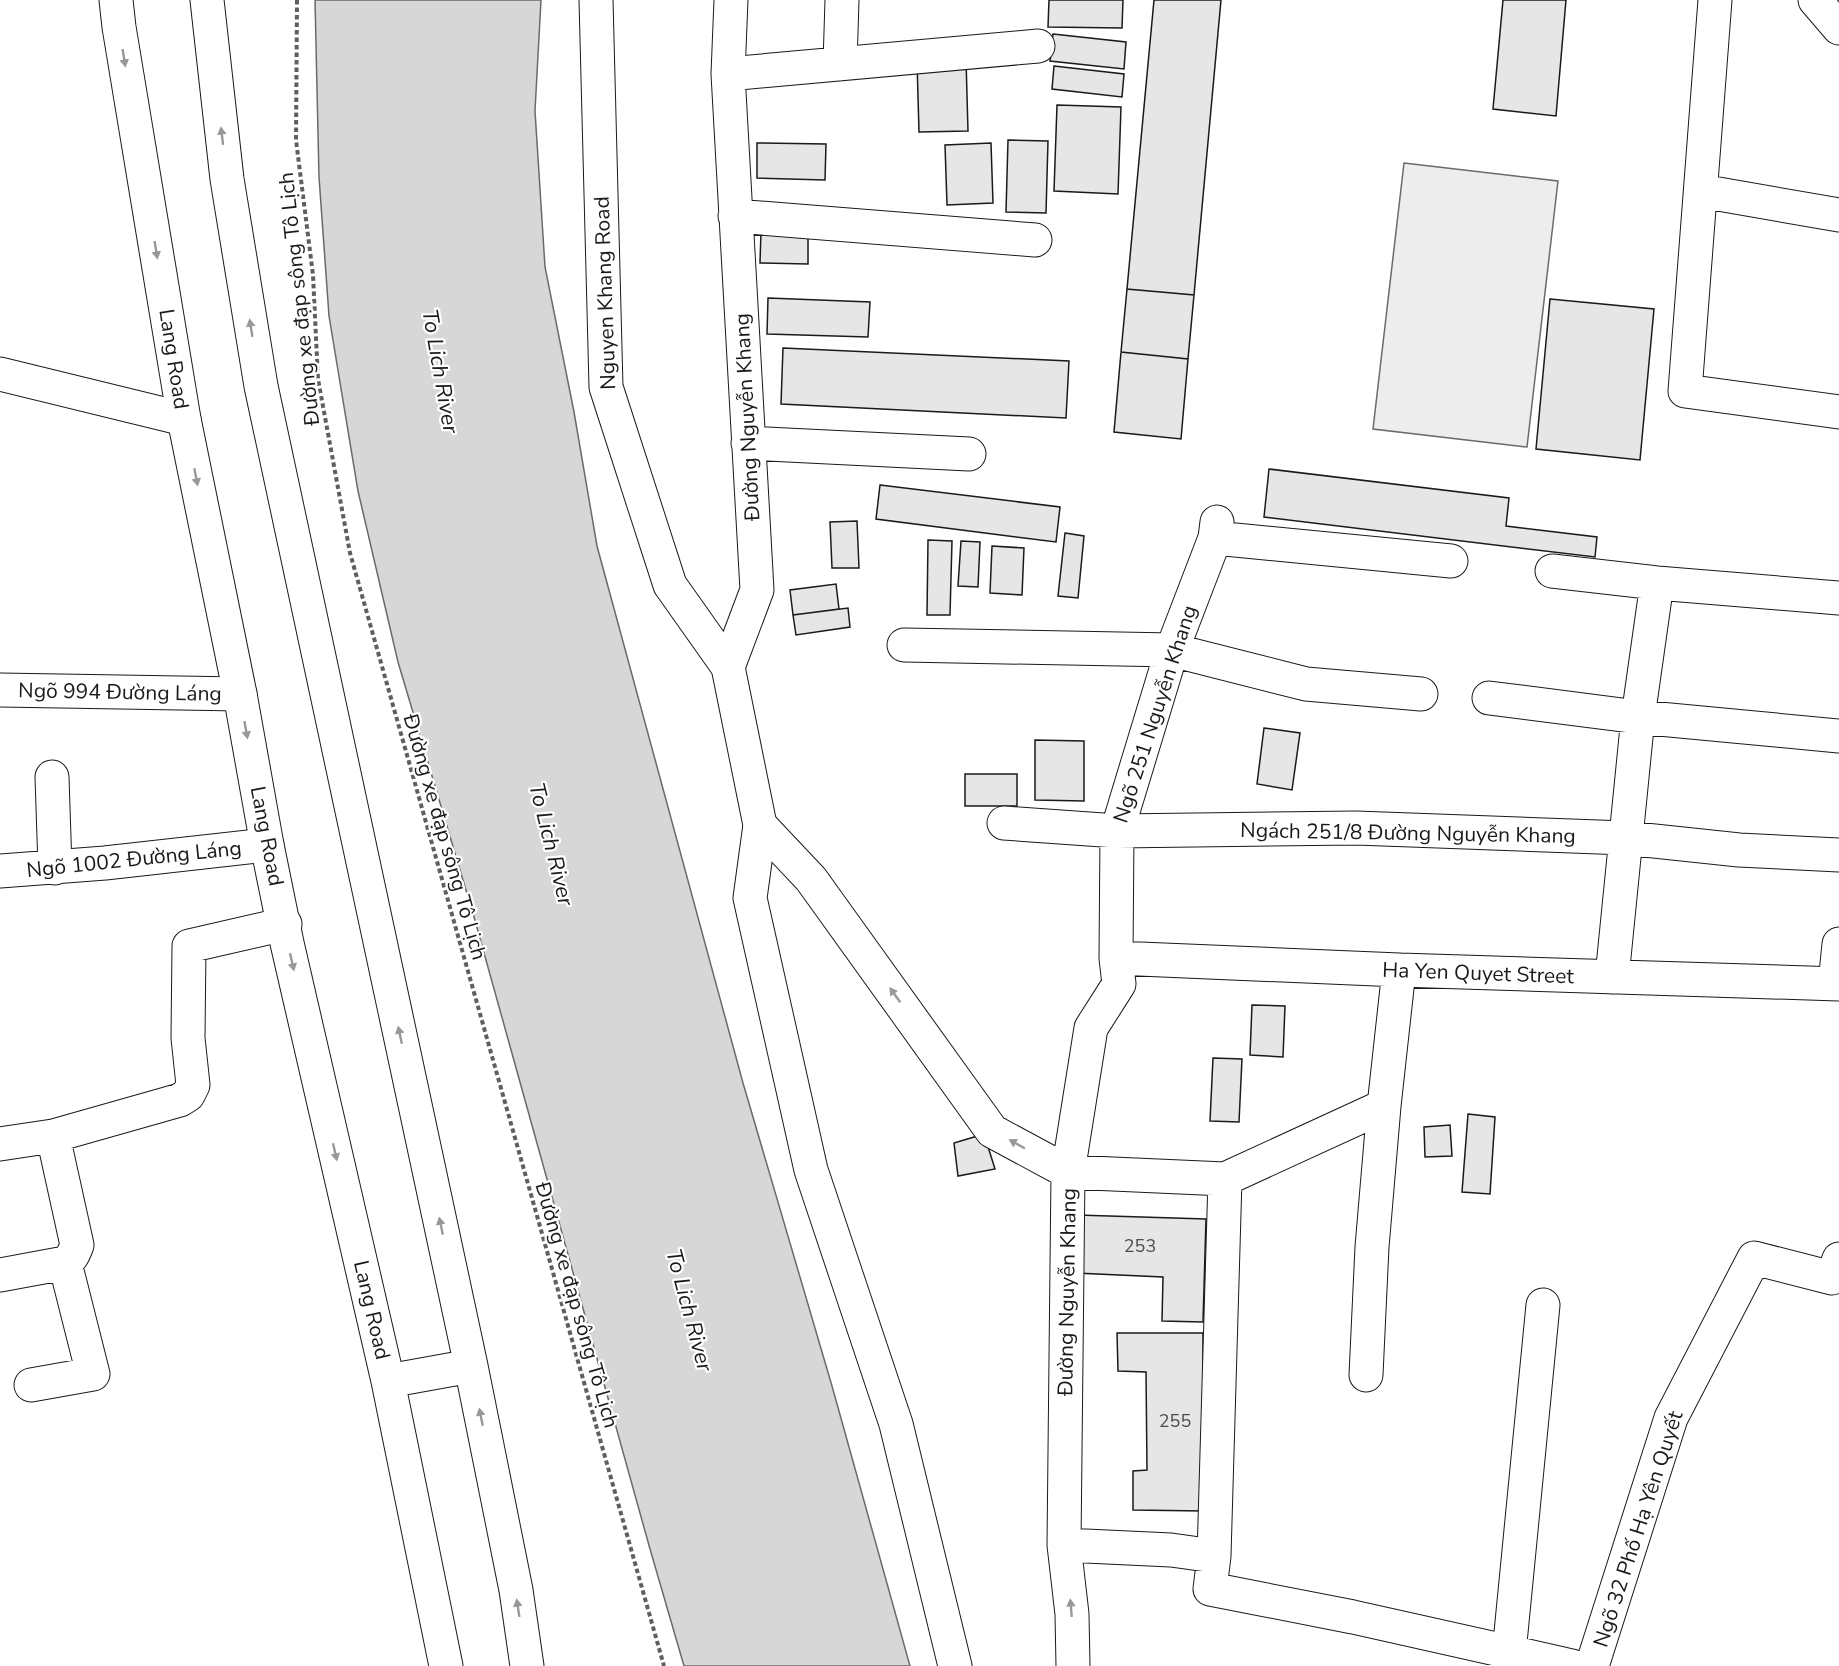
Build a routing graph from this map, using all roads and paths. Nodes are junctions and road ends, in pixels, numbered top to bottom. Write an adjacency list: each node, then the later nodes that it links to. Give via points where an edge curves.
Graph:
1 (116, 0): 19 (main road, Lang Road, one-way to 19)
2 (207, 0): 59 (main road, one-way to 2, via 261,386 227,179)
3 (297, 0): 68 (path, Đường xe đạp sông Tô Lịch, via 296,140 313,275 318,379 350,552)
4 (596, 0): 28 (main road, Nguyen Khang Road, via 606,387 670,585)
5 (731, 0): 12 (main road, Đường Nguyễn Khang)
6 (842, 0): 11 (main road)
7 (1715, 0): 13 (main road)
8 (1815, 0): 9 (main road)
9 (1839, 28)
10 (1038, 46): 11 (main road)
11 (840, 64): 12 (main road)
12 (728, 74): 15 (main road, Đường Nguyễn Khang)
13 (1701, 191): 14 (main road); 18 (main road, via 1685,391)
14 (1839, 215)
15 (735, 216): 16 (main road); 20 (main road, Đường Nguyễn Khang)
16 (1035, 240)
17 (0, 374): 19 (main road)
18 (1839, 412)
19 (184, 419): 30 (main road, Lang Road, one-way to 30)
20 (748, 443): 21 (main road); 28 (main road, Đường Nguyễn Khang, via 757,590)
21 (969, 454)
22 (1451, 561): 27 (main road, Ngõ 251 Nguyễn Khang, via 1216,530)
23 (1552, 571): 24 (main road)
24 (1657, 582): 25 (main road); 33 (main road)
25 (1839, 598)
26 (904, 645): 27 (main road)
27 (1172, 650): 31 (main road, via 1306,684); 38 (main road, Ngõ 251 Nguyễn Khang)
28 (728, 667): 37 (main road)
29 (0, 690): 30 (main road, Ngõ 994 Đường Láng)
30 (240, 694): 40 (main road, Lang Road, one-way to 40)
31 (1421, 694)
32 (1489, 698): 33 (main road)
33 (1638, 717): 34 (main road); 39 (main road)
34 (1839, 736)
35 (52, 777): 42 (main road)
36 (1004, 823): 38 (main road, Ngách 251/8 Đường Nguyễn Khang)
37 (760, 825): 53 (main road, Đường Nguyễn Khang, one-way to 37, via 992,1131 811,879); 69 (main road, via 750,898 811,1170 896,1424)
38 (1118, 831): 39 (main road, Ngách 251/8 Đường Nguyễn Khang, via 1356,828); 46 (main road, Ngõ 251 Nguyễn Khang)
39 (1626, 838): 41 (main road, Ngách 251/8 Đường Nguyễn Khang); 48 (main road)
40 (267, 845): 42 (main road, Ngõ 1002 Đường Láng); 44 (main road, Lang Road)
41 (1839, 855)
42 (55, 868): 43 (main road, Ngõ 1002 Đường Láng)
43 (0, 872)
44 (285, 924): 51 (main road, via 189,946 188,1038 194,1078 188,1095); 61 (main road, Lang Road, one-way to 61)
45 (1839, 944): 49 (main road)
46 (1116, 958): 47 (main road, Ha Yen Quyet Street); 53 (main road, Ngõ 251 Nguyễn Khang, via 1119,984 1091,1028)
47 (1399, 970): 48 (main road, Ha Yen Quyet Street); 50 (main road)
48 (1612, 977): 49 (main road, Ha Yen Quyet Street)
49 (1837, 984)
50 (1384, 1106): 54 (main road); 60 (main road)
51 (53, 1136): 52 (main road); 56 (main road, via 76,1245)
52 (0, 1144)
53 (1068, 1172): 54 (main road); 63 (main road, Đường Nguyễn Khang)
54 (1225, 1179): 64 (main road)
55 (1839, 1259): 72 (main road, Ngõ 32 Phố Hạ Yên Quyết, via 1832,1278 1754,1258 1671,1418)
56 (65, 1263): 57 (main road); 62 (main road, via 93,1374)
57 (0, 1275)
58 (1543, 1305): 65 (main road)
59 (471, 1366): 61 (main road); 67 (main road, one-way to 59, via 516,1590)
60 (1366, 1375)
61 (388, 1381): 66 (main road, Lang Road)
62 (31, 1385)
63 (1064, 1545): 64 (main road); 70 (main road, Đường Nguyễn Khang, one-way to 63)
64 (1214, 1556): 65 (main road, via 1210,1589 1353,1617)
65 (1507, 1660): 71 (main road)
66 (446, 1666)
67 (527, 1666)
68 (664, 1666)
69 (955, 1666)
70 (1073, 1666)
71 (1572, 1666)
72 (1592, 1666)

